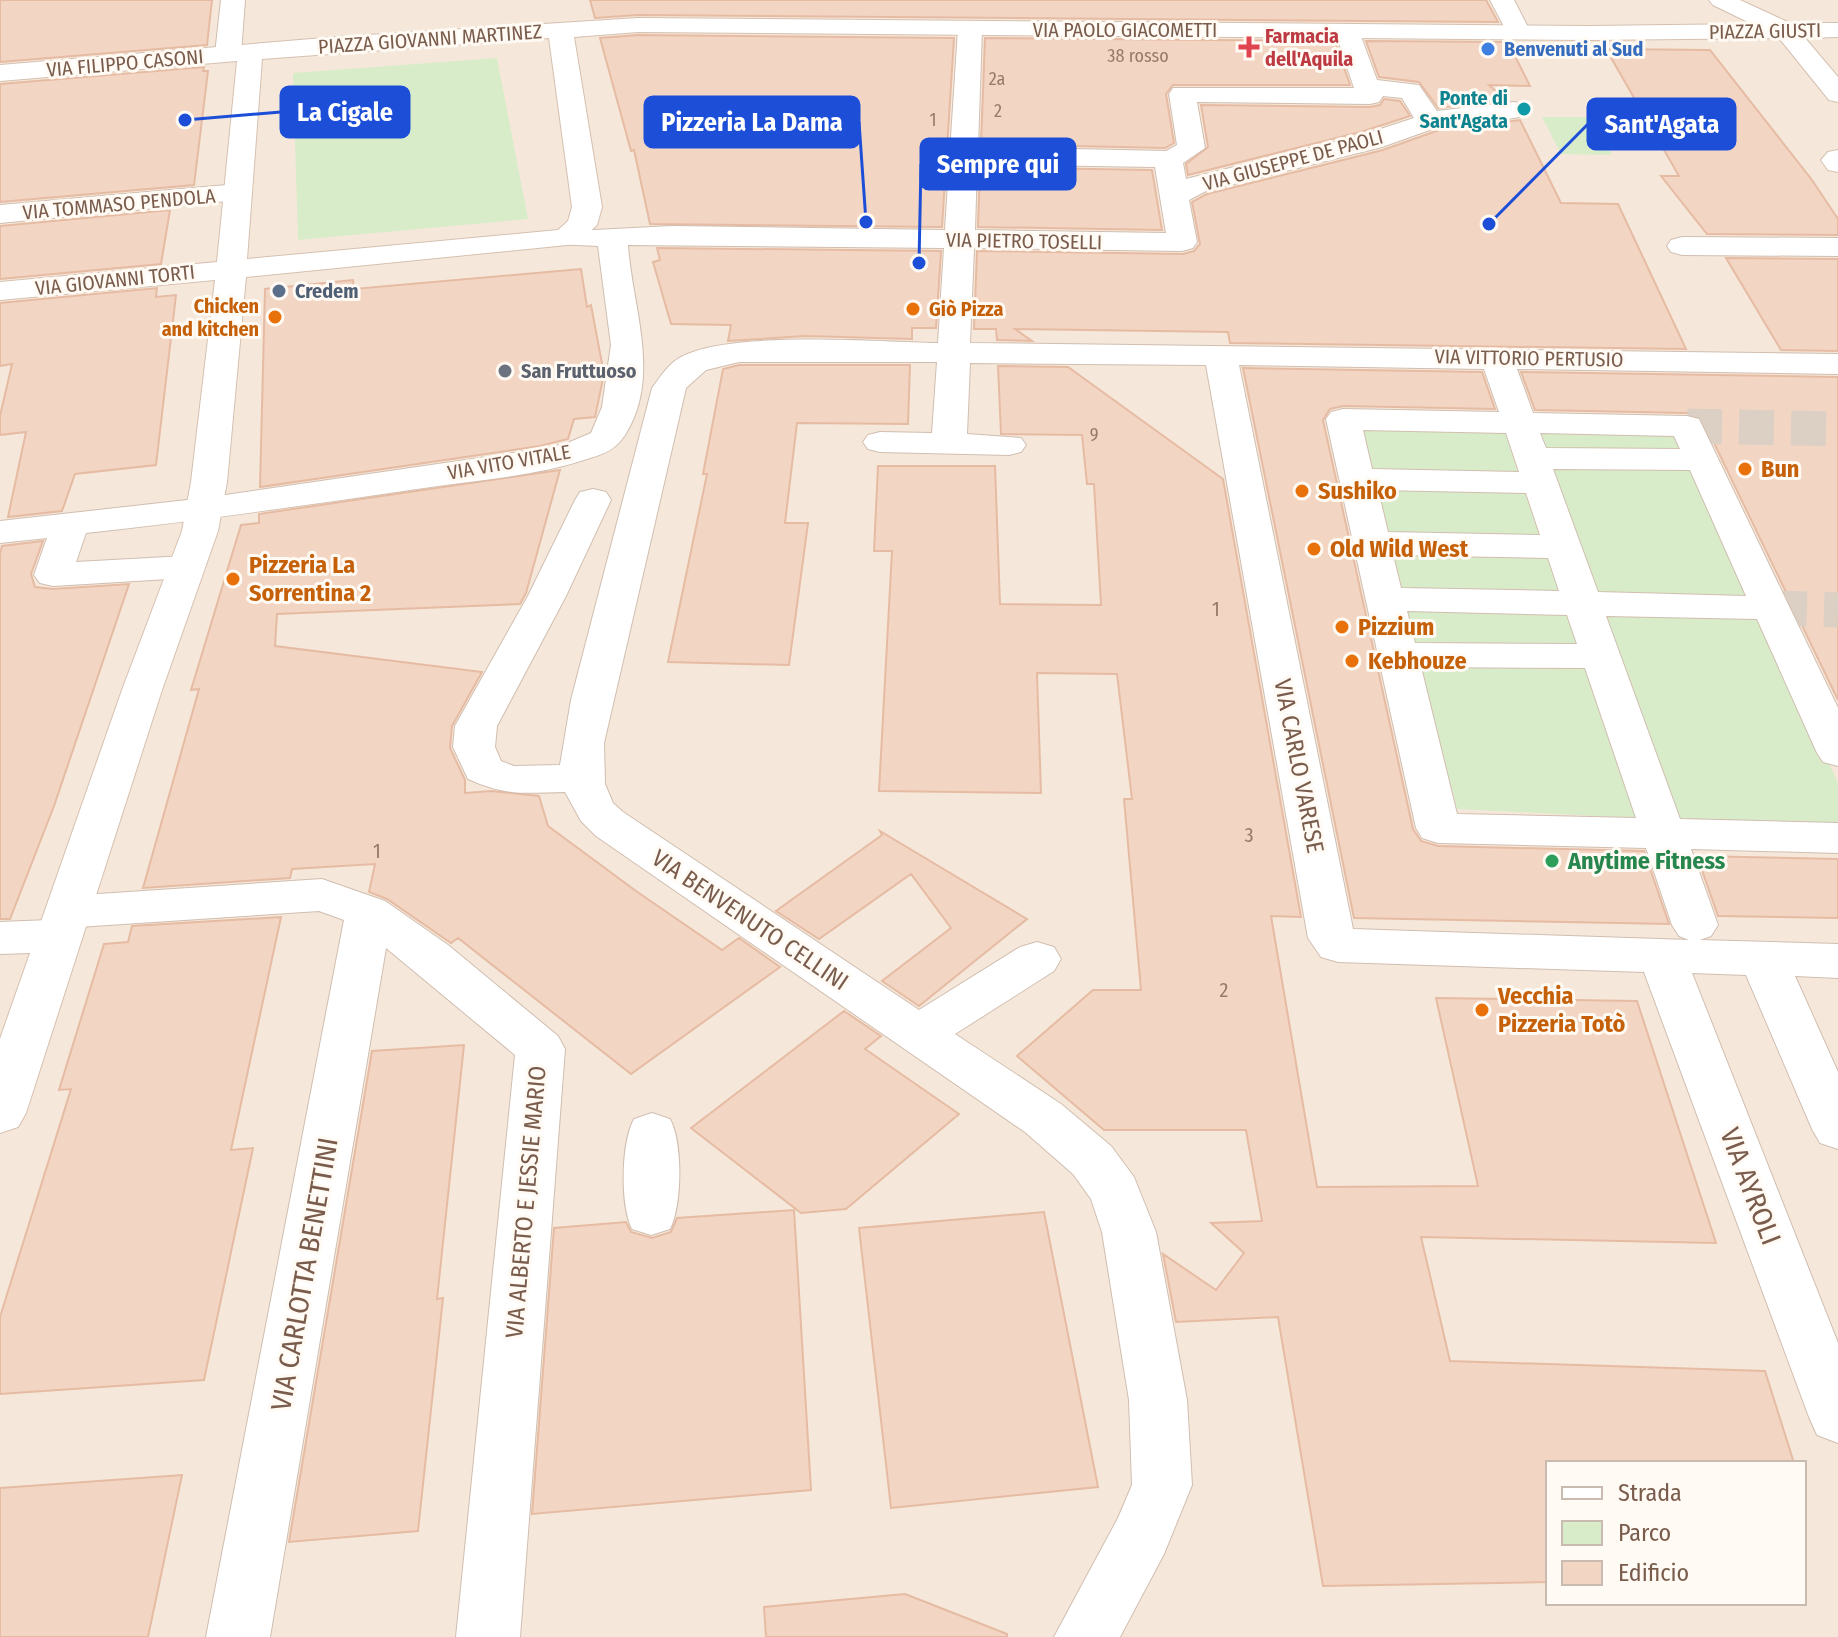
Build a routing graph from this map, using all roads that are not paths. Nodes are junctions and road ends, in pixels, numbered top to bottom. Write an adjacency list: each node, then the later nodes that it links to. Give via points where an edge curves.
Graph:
1 (233, 0): 12 (street)
2 (1502, 0): 11 (street)
3 (1722, 0): 8 (street); 10 (street, PIAZZA GIUSTI, via 1717,17)
4 (1353, 24): 7 (street, VIA PAOLO GIACOMETTI); 11 (street, VIA PAOLO GIACOMETTI); 14 (street)
5 (1838, 24): 8 (street, PIAZZA GIUSTI, via 1810,8)
6 (560, 29): 7 (street, VIA PAOLO GIACOMETTI); 12 (street, PIAZZA GIOVANNI MARTINEZ); 27 (street, PIAZZA GIOVANNI MARTINEZ, via 587,207 582,225)
7 (970, 29): 20 (street)
8 (1785, 30): 9 (street, PIAZZA GIUSTI); 10 (street, PIAZZA GIUSTI); 15 (street)
9 (1838, 30)
10 (1691, 32): 11 (street, VIA PAOLO GIACOMETTI)
11 (1519, 33)
12 (239, 53): 13 (street, VIA FILIPPO CASONI); 23 (street)
13 (0, 73)
14 (1368, 87): 17 (street, VIA GIUSEPPE DE PAOLI, via 1410,91); 19 (street, VIA GIUSEPPE DE PAOLI, via 1370,96 1182,94)
15 (1838, 94)
16 (1514, 110): 17 (street)
17 (1428, 122): 18 (street); 24 (street, VIA GIUSEPPE DE PAOLI, via 1196,185)
18 (1469, 146)
19 (1181, 154): 20 (street); 24 (street, VIA PIETRO TOSELLI, via 1169,165)
20 (965, 155): 28 (street)
21 (1838, 158): 22 (street)
22 (1838, 164)
23 (238, 193): 25 (street, VIA TOMMASO PENDOLA); 31 (street)
24 (1175, 196): 28 (street, VIA PIETRO TOSELLI, via 1182,242)
25 (0, 214)
26 (613, 236): 27 (street, VIA PIETRO TOSELLI); 28 (street, VIA PIETRO TOSELLI); 42 (street, VIA VITO VITALE, via 627,335 616,424 604,439 559,457)
27 (566, 238): 31 (street)
28 (961, 240): 33 (street)
29 (1682, 246): 30 (street)
30 (1838, 247)
31 (231, 269): 32 (street, VIA GIOVANNI TORTI); 42 (street)
32 (0, 291)
33 (954, 352): 34 (street); 38 (street); 56 (street, via 740,352 696,361 679,372 669,388 592,700)
34 (1221, 355): 35 (street, VIA VITTORIO PERTUSIO); 62 (street, VIA CARLO VARESE, via 1331,938 1338,945)
35 (1838, 364)
36 (1500, 367): 40 (street, VIA AYROLI)
37 (880, 442): 38 (street)
38 (949, 444): 39 (street)
39 (1009, 445)
40 (1531, 455): 41 (street); 41 (street, via 1343,419); 48 (street, VIA AYROLI); 52 (street, via 1687,426)
41 (1357, 479): 47 (street)
42 (207, 496): 44 (street); 45 (street); 49 (street)
43 (593, 500): 56 (street, via 476,726 474,747 483,769 508,780)
44 (0, 503)
45 (70, 525): 46 (street); 49 (street, via 53,575)
46 (0, 532)
47 (1372, 543): 48 (street); 50 (street)
48 (1561, 547): 51 (street, VIA AYROLI)
49 (185, 567): 60 (street)
50 (1386, 599): 51 (street); 53 (street)
51 (1582, 604): 52 (street); 54 (street, VIA AYROLI)
52 (1772, 608): 55 (street)
53 (1400, 655): 54 (street); 57 (street, via 1438,828)
54 (1599, 656): 57 (street, VIA AYROLI)
55 (1838, 753)
56 (579, 778): 66 (street, VIA BENVENUTO CELLINI, via 596,812 630,839)
57 (1664, 835): 58 (street); 62 (street, VIA AYROLI)
58 (1838, 838)
59 (369, 912): 60 (street, VIA ALBERTO E JESSIE MARIO, via 322,895); 72 (street, VIA CARLOTTA BENETTINI); 73 (street, VIA ALBERTO E JESSIE MARIO, via 540,1049)
60 (64, 924): 61 (street, VIA ALBERTO E JESSIE MARIO); 67 (street)
61 (0, 938)
62 (1678, 941): 63 (street, VIA CARLO VARESE); 71 (street, VIA AYROLI)
63 (1763, 958): 65 (street, VIA CARLO VARESE); 68 (street)
64 (1037, 959): 66 (street)
65 (1838, 961)
66 (918, 1034): 74 (street, VIA BENVENUTO CELLINI, via 1043,1118 1092,1160 1115,1192 1129,1232 1158,1400 1162,1485 1142,1534)
67 (0, 1113)
68 (1838, 1129)
69 (652, 1133): 70 (street)
70 (651, 1214)
71 (1838, 1417)
72 (238, 1637)
73 (488, 1637)
74 (1086, 1637)

